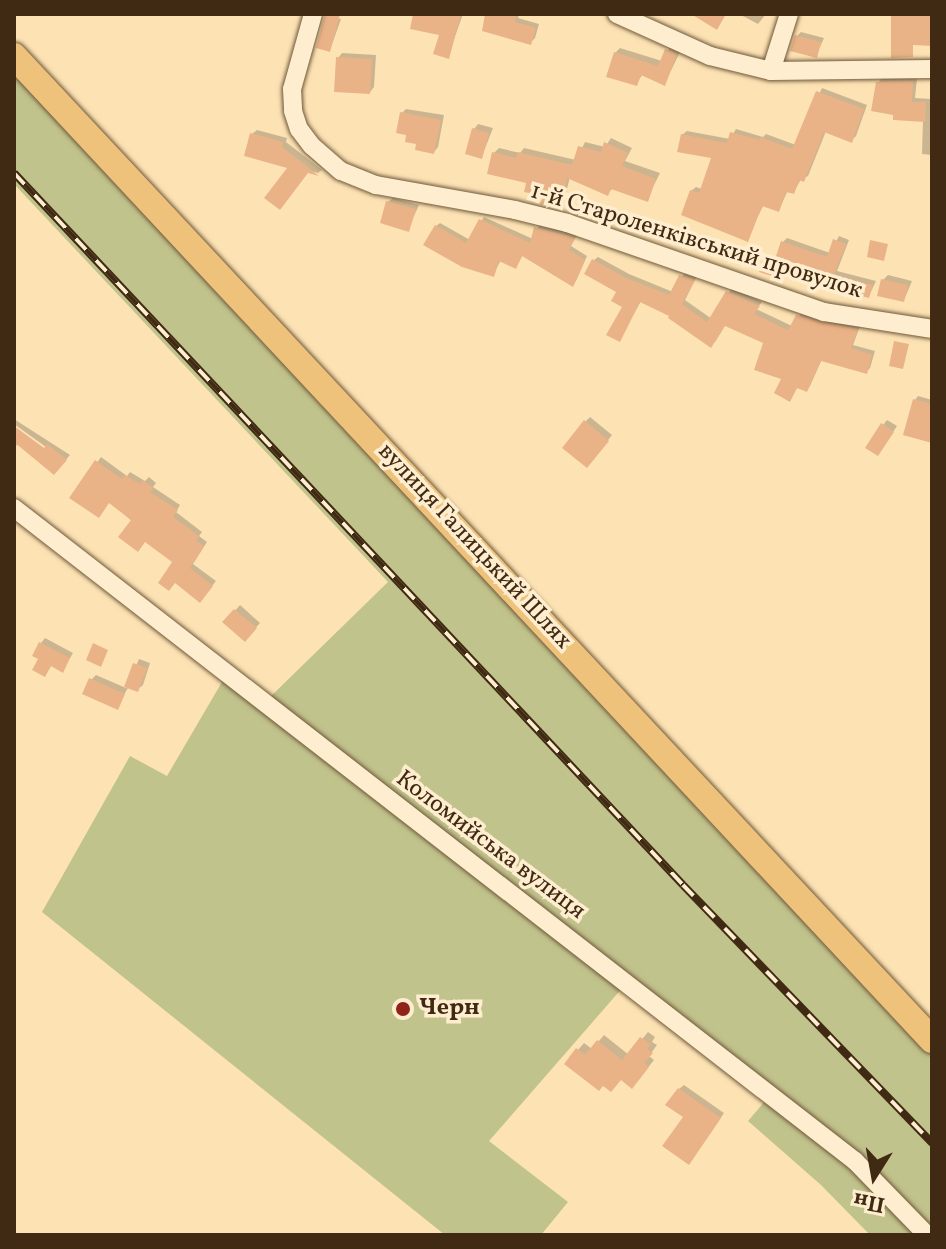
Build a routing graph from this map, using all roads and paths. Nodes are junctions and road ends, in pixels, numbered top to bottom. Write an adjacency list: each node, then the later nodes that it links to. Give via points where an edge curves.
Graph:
1 (313, 14): 7 (street, 1-й Староленківський провулок, via 292,89 293,111 312,146 341,171 376,185 567,223 824,312)
2 (617, 14): 6 (street, via 710,56)
3 (789, 14): 6 (street)
4 (14, 56): 9 (highway, вулиця Галицький Шлях)
5 (932, 69): 6 (street)
6 (771, 71)
7 (932, 329)
8 (14, 508): 10 (street, Коломийська вулиця, via 855,1161)
9 (932, 1040)
10 (927, 1235)

